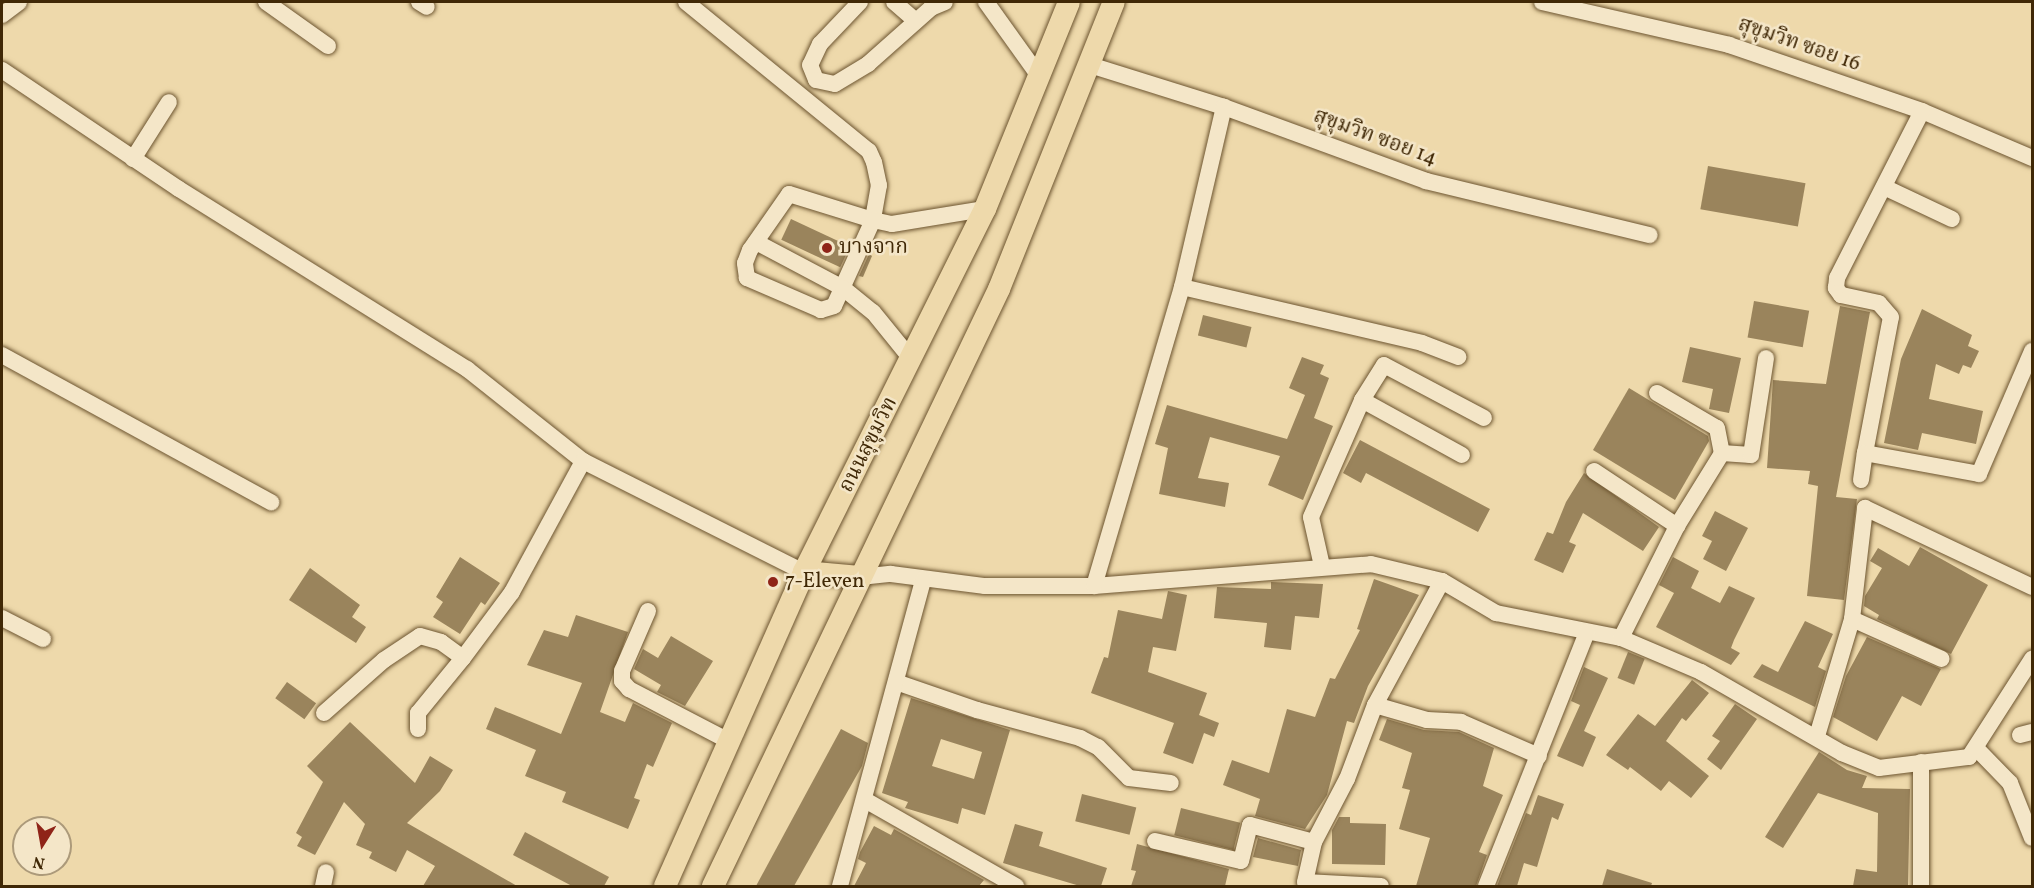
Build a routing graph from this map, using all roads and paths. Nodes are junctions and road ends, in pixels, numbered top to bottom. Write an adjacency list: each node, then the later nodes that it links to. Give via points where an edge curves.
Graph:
1 (19, 2): 11 (street)
2 (266, 2): 13 (street)
3 (686, 2): 25 (street, via 869,151 879,185)
4 (860, 2): 12 (street, via 820,44 810,65 816,80 835,84 868,64)
5 (894, 2): 12 (street)
6 (945, 2): 12 (street)
7 (986, 2): 16 (street)
8 (1069, 2): 16 (main road, ถนนสุขุมวิท)
9 (1114, 2): 14 (main road)
10 (1542, 2): 19 (street, สุขุมวิท ซอย 16, via 1729,45)
11 (2, 15)
12 (916, 21)
13 (328, 46)
14 (1090, 65): 18 (street, สุขุมวิท ซอย 14); 48 (main road, via 999,289)
15 (2, 70): 21 (street)
16 (1040, 76): 23 (main road, ถนนสุขุมวิท)
17 (169, 102): 21 (street)
18 (1224, 107): 26 (street, สุขุมวิท ซอย 14, via 1426,181); 28 (street)
19 (1922, 111): 20 (street, สุขุมวิท ซอย 16); 22 (street)
20 (2032, 158)
21 (133, 159): 41 (street, via 467,369)
22 (1884, 187): 24 (street); 39 (street, via 1837,278 1836,288 1841,295 1879,303 1891,317)
23 (985, 209): 25 (street, via 892,224); 34 (main road, ถนนสุขุมวิท)
24 (1952, 219)
25 (873, 220): 27 (street, via 789,194); 29 (street)
26 (1650, 235)
27 (756, 242): 29 (street); 29 (street, via 745,263 747,278 822,310 834,306)
28 (1182, 287): 32 (street, via 1422,343); 51 (street)
29 (843, 288): 34 (street, via 873,312)
30 (2032, 351): 39 (street, via 1979,474)
31 (2, 355): 44 (street)
32 (1458, 357)
33 (1766, 358): 38 (street, via 1751,455)
34 (912, 360): 47 (main road, ถนนสุขุมวิท)
35 (1657, 393): 38 (street, via 1717,428)
36 (1362, 400): 37 (street, via 1384,365); 40 (street); 46 (street, via 1311,517)
37 (1484, 418)
38 (1722, 453): 45 (street)
39 (1865, 453): 43 (street)
40 (1462, 455)
41 (583, 461): 47 (street); 59 (street, via 512,592)
42 (1594, 471): 45 (street)
43 (1861, 480)
44 (271, 502)
45 (1677, 526): 57 (street)
46 (1322, 566): 50 (street, via 1371,564); 51 (street)
47 (804, 572): 48 (main road); 67 (main road, ถนนสุขุมวิท)
48 (860, 577): 49 (street, via 891,574); 77 (main road)
49 (923, 580): 51 (street, via 985,586); 62 (street)
50 (1442, 580): 56 (street, via 1496,613); 63 (street)
51 (1094, 586)
52 (2032, 587): 55 (street, via 1865,508)
53 (648, 611): 67 (street, via 622,671 622,681 629,689)
54 (2, 618): 58 (street)
55 (1852, 620): 60 (street); 66 (street)
56 (1587, 632): 57 (street); 69 (street)
57 (1621, 638): 66 (street, via 1701,672)
58 (43, 639)
59 (463, 658): 64 (street, via 441,642 420,636 384,660); 65 (street, via 418,713)
60 (1942, 659)
61 (2032, 659): 68 (street)
62 (896, 682): 71 (street, via 988,714 1080,738 1098,747 1129,778); 72 (street)
63 (1375, 705): 69 (street, via 1427,720 1461,722); 75 (street, via 1347,779)
64 (324, 713)
65 (418, 729)
66 (1817, 736): 70 (street, via 1842,753 1880,768)
67 (727, 740): 76 (main road, ถนนสุขุมวิท)
68 (1976, 748): 70 (street, via 1969,757); 73 (street, via 2010,783)
69 (1539, 756): 81 (street)
70 (1921, 762): 82 (street)
71 (1172, 783)
72 (865, 800): 78 (street); 79 (street)
73 (2032, 838)
74 (1155, 841): 75 (street, via 1241,861 1250,825)
75 (1314, 842): 80 (street, via 1305,882)
76 (665, 886)
77 (713, 886)
78 (840, 886)
79 (1016, 886)
80 (1381, 886)
81 (1486, 886)
82 (1921, 886)

